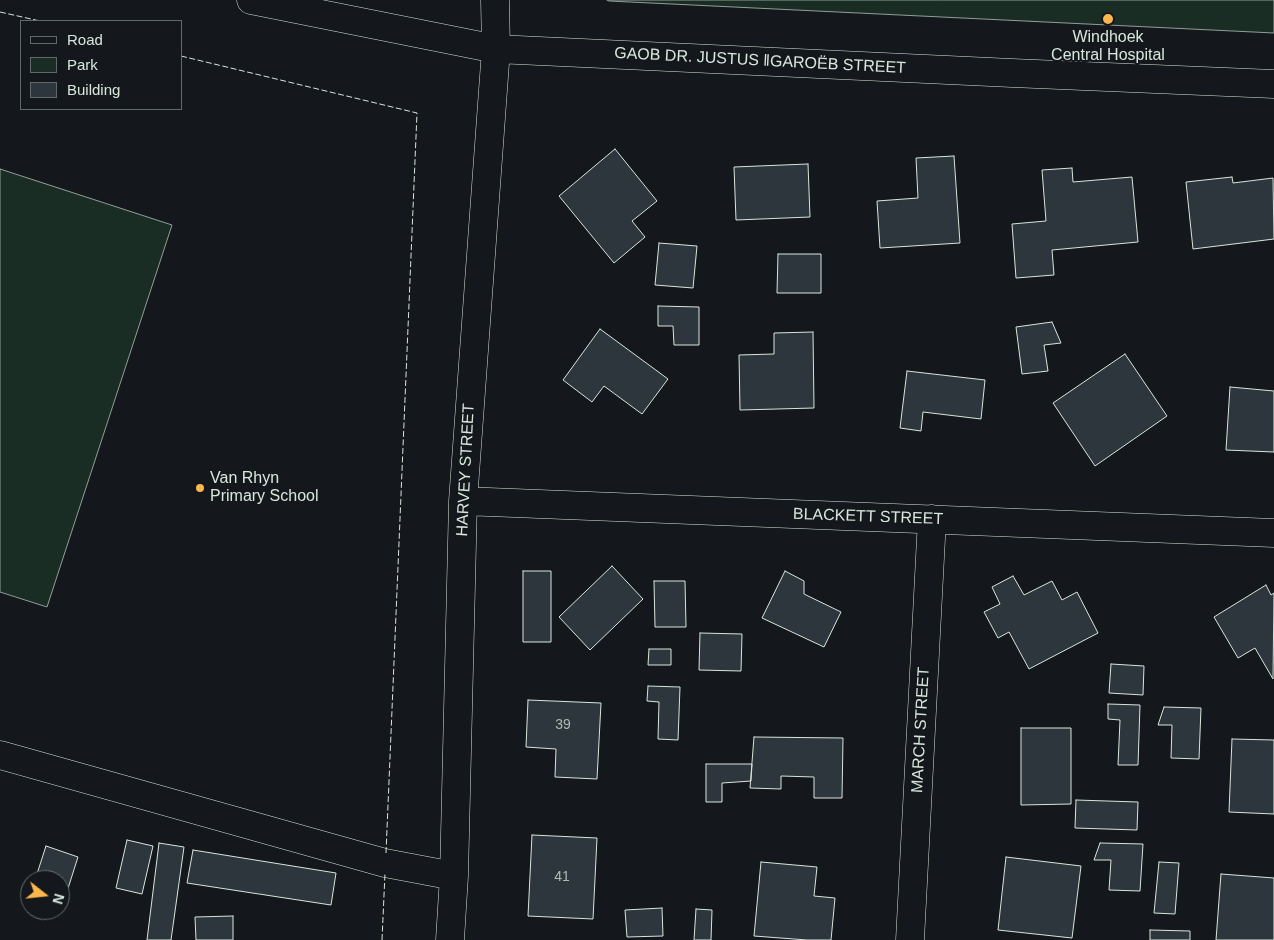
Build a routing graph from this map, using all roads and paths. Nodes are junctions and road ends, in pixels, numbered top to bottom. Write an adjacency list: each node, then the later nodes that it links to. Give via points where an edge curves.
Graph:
1 (250, 0): 3 (street, GAOB DR. JUSTUS ǁGAROËB STREET)
2 (495, 0): 3 (street, HARVEY STREET)
3 (496, 49): 4 (street, GAOB DR. JUSTUS ǁGAROËB STREET); 5 (street, HARVEY STREET)
4 (1274, 84)
5 (463, 500): 6 (street, BLACKETT STREET); 9 (street, HARVEY STREET)
6 (932, 519): 7 (street, BLACKETT STREET); 11 (street, MARCH STREET)
7 (1274, 533)
8 (0, 755): 9 (street, via 385,864)
9 (454, 876): 10 (street, HARVEY STREET)
10 (450, 940)
11 (910, 940)

